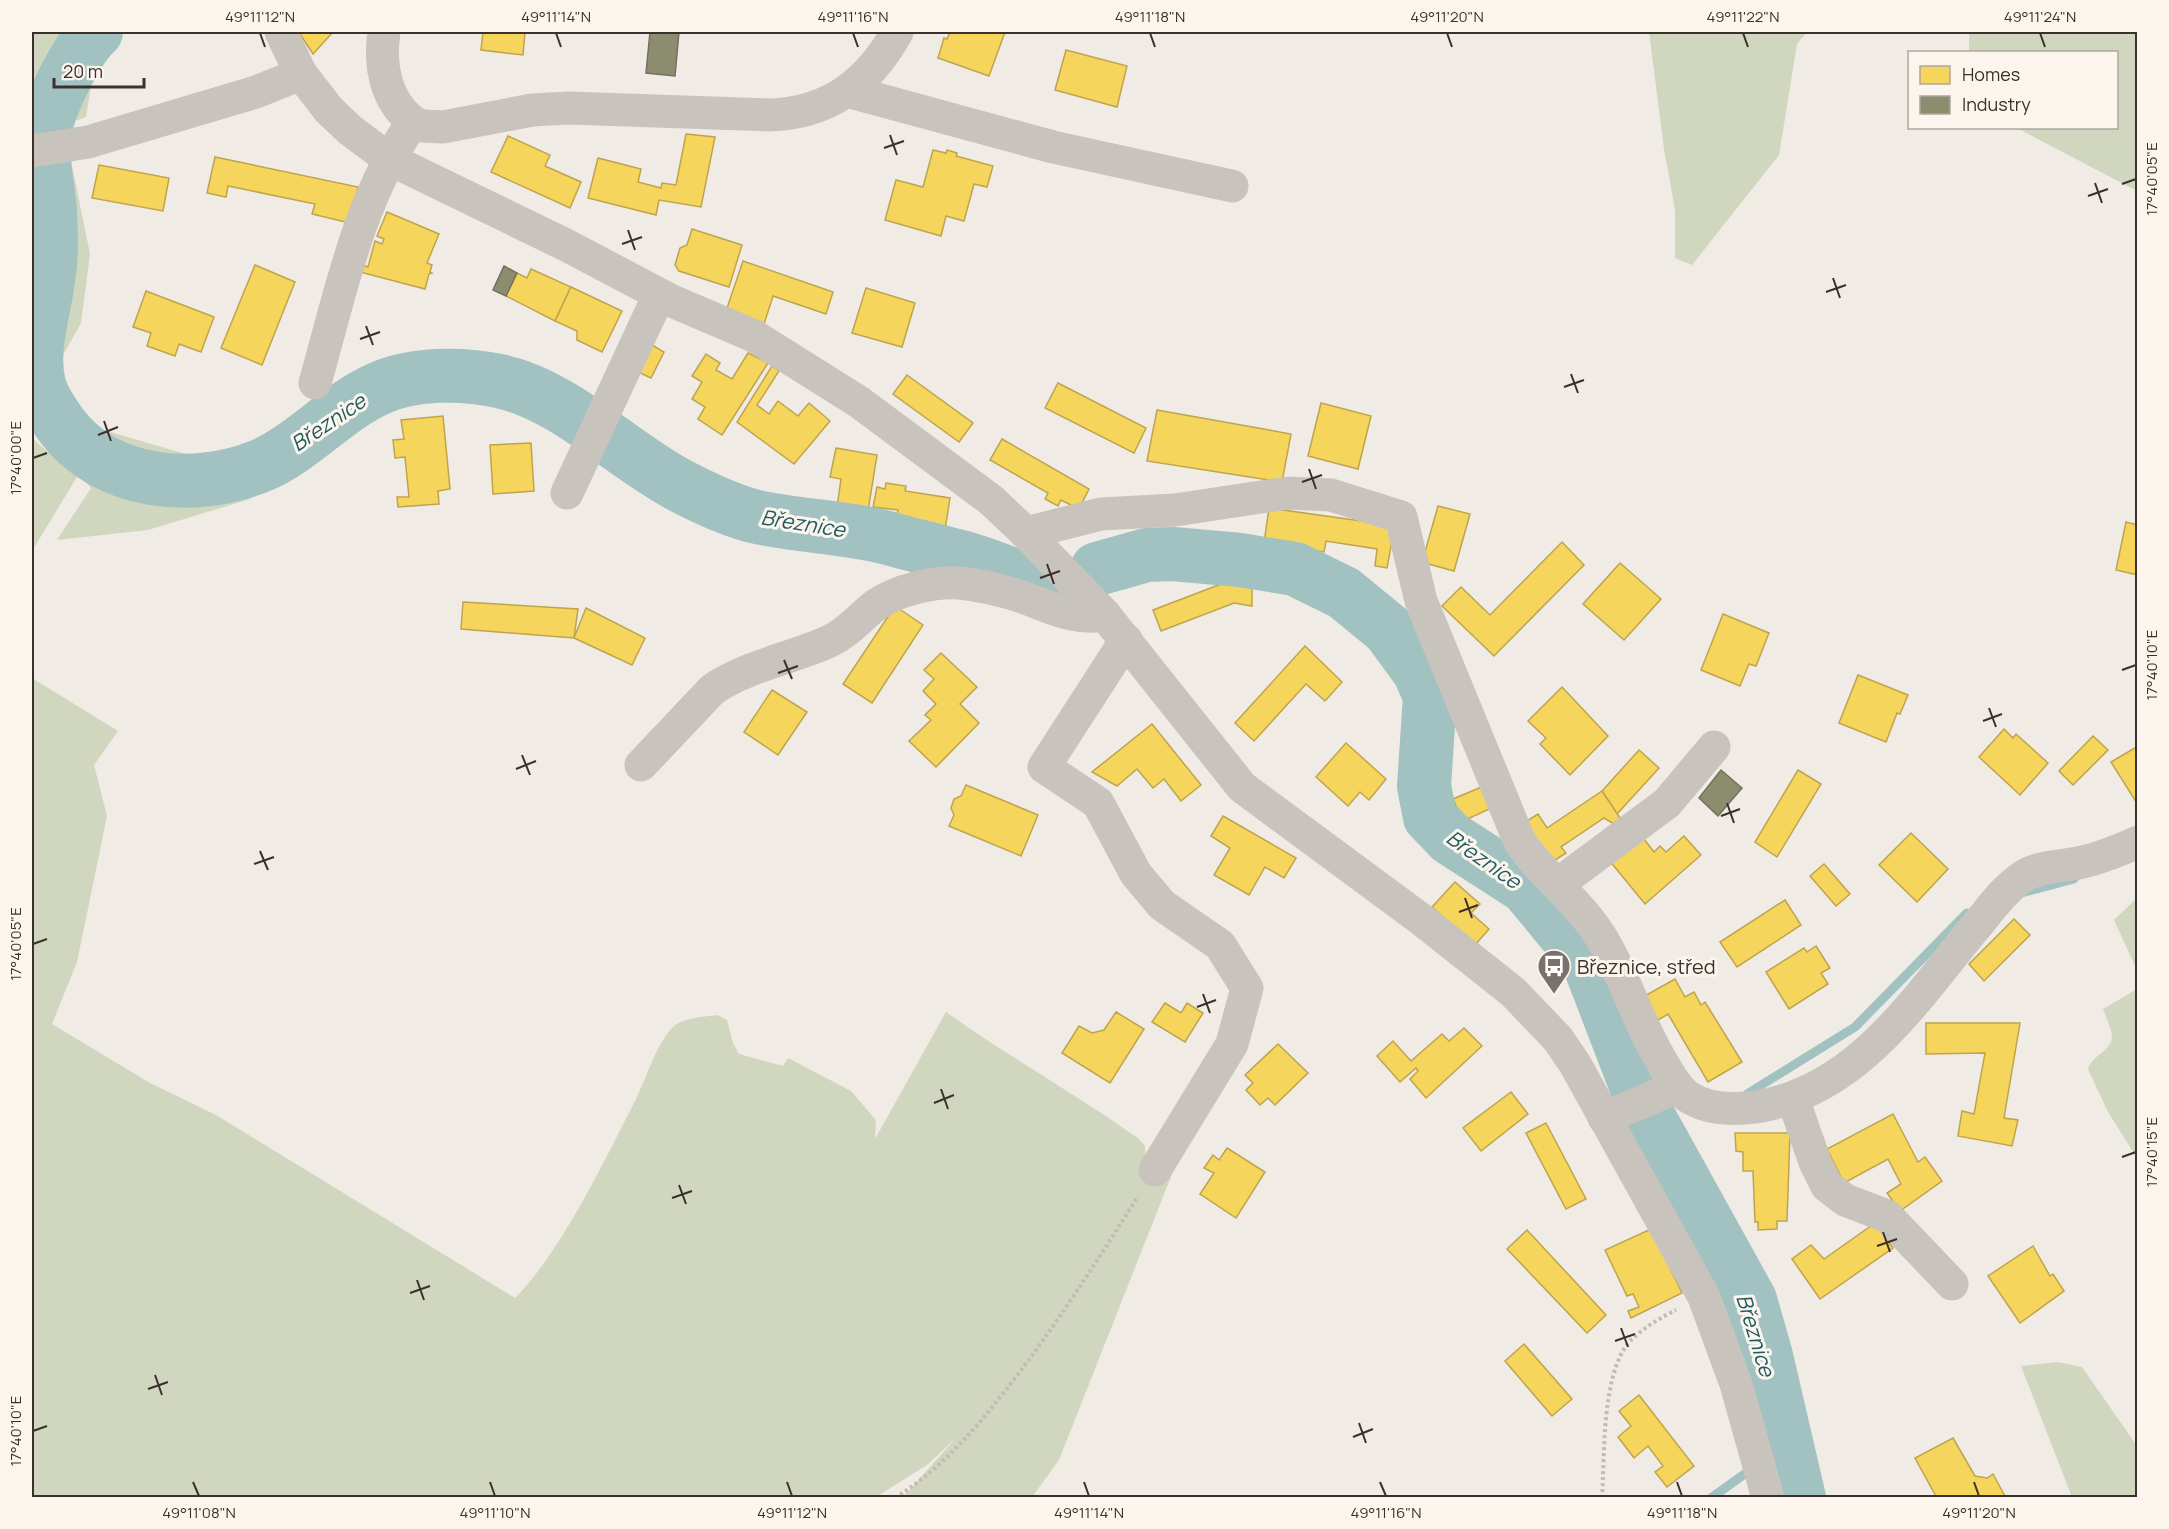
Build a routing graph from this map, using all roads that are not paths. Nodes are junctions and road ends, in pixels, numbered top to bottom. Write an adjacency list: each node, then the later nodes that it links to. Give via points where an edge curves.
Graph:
1 (281, 32): 4 (street)
2 (384, 32): 6 (street, via 382,56 388,91)
3 (897, 32): 5 (street, via 877,62)
4 (301, 74): 7 (street, via 256,92 71,146); 8 (street, via 329,110)
5 (847, 91): 6 (street, via 818,107 790,114 569,108 532,110 443,128); 9 (street, via 1053,147)
6 (413, 122): 8 (street)
7 (32, 151)
8 (389, 159): 10 (street); 11 (street, via 352,255)
9 (1232, 186)
10 (659, 295): 12 (street); 13 (street, via 754,336 859,402 991,500)
11 (315, 383)
12 (567, 493)
13 (1026, 532): 14 (street); 19 (street, via 1101,514 1175,510 1288,493 1331,495 1401,517 1421,601 1510,822 1528,855)
14 (1105, 615): 15 (street); 17 (street, via 1074,616 1011,593 957,583 904,593 877,604 843,634 724,681)
15 (1126, 640): 22 (street, via 1242,787 1422,920 1521,1000 1558,1040 1590,1089); 23 (street, via 1044,767 1098,803 1136,874 1162,905 1220,945 1247,988 1232,1044)
16 (1713, 747): 19 (street, via 1667,803)
17 (640, 765)
18 (2138, 842): 21 (street, via 2092,860 2035,871 2020,878 1880,1040 1821,1086)
19 (1558, 884): 20 (street, via 1601,937)
20 (1668, 1091): 21 (street, via 1715,1108 1749,1108); 22 (street)
21 (1793, 1099): 24 (street, via 1827,1186 1845,1200 1887,1216)
22 (1615, 1114): 25 (street, via 1704,1298 1727,1356)
23 (1155, 1170)
24 (1952, 1284)
25 (1768, 1496)

